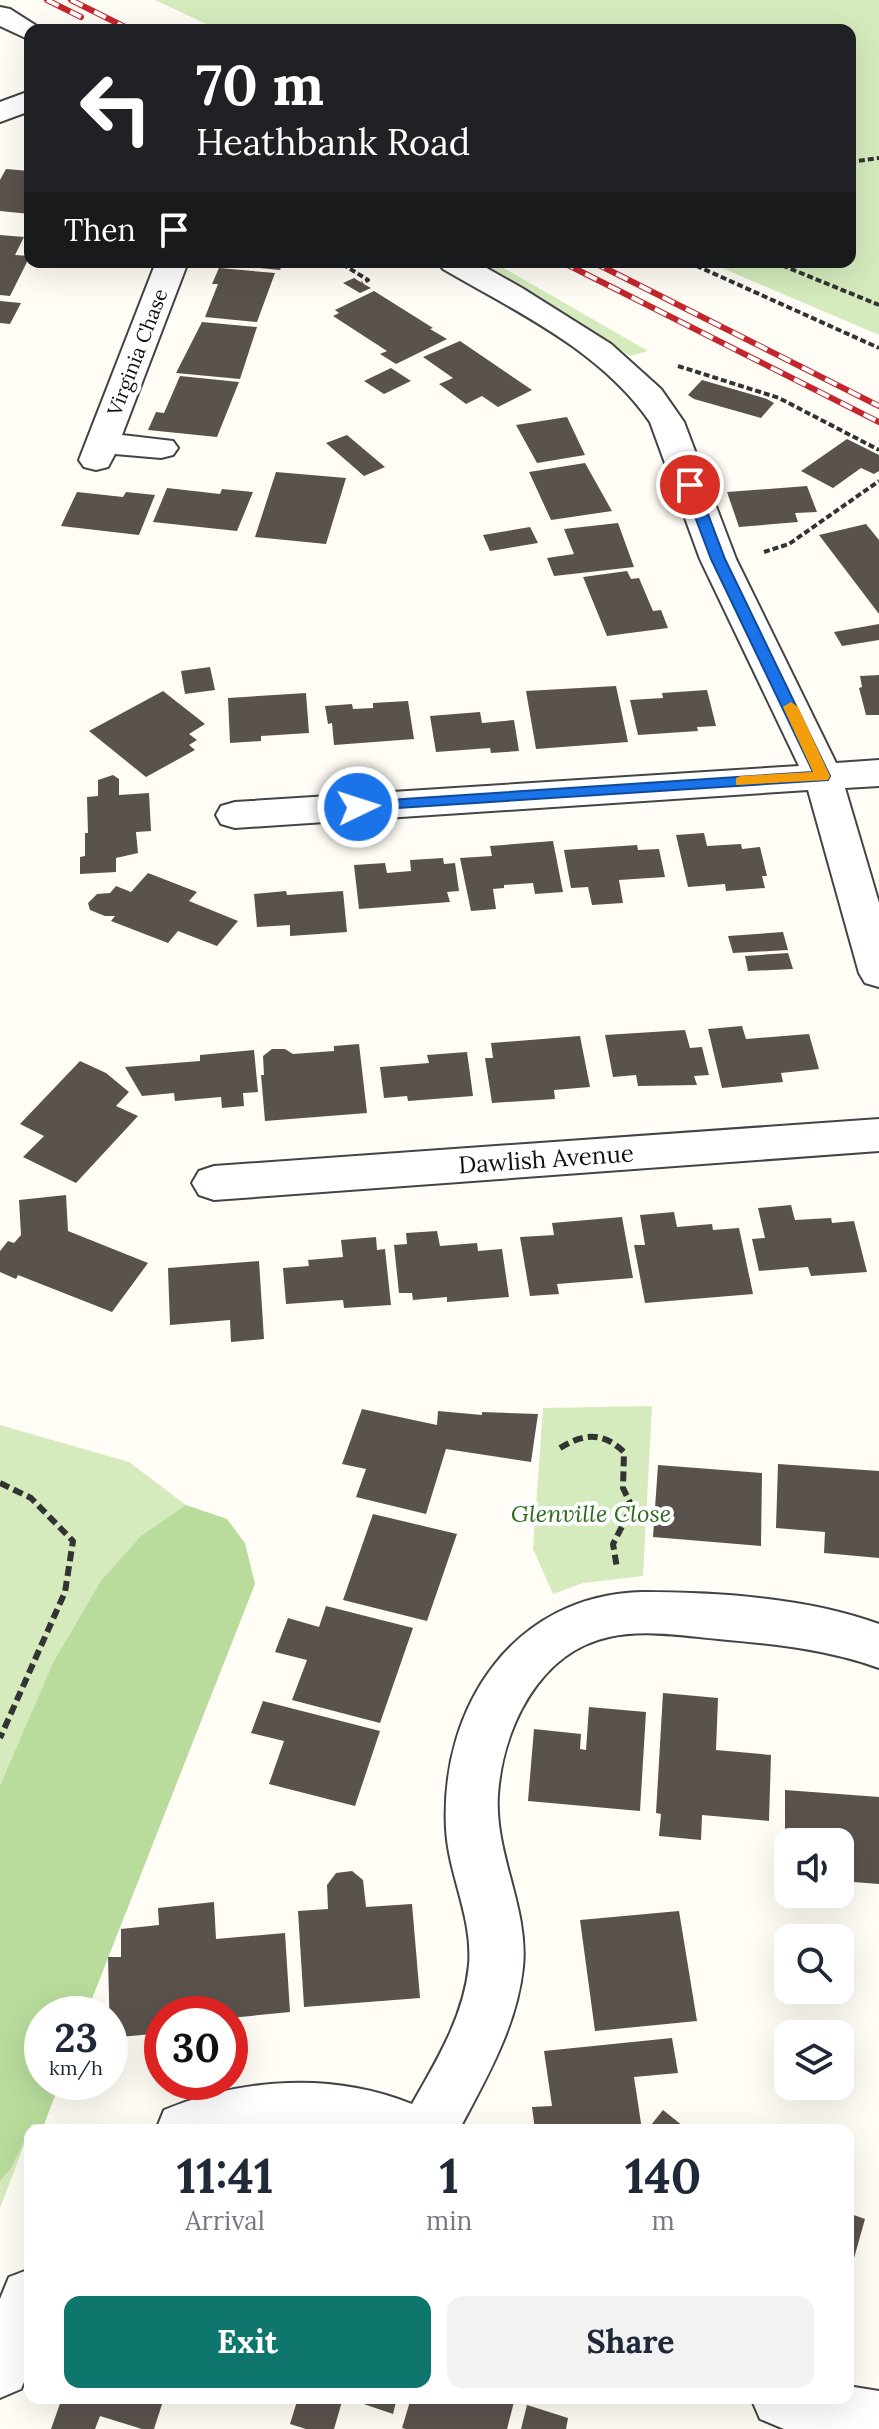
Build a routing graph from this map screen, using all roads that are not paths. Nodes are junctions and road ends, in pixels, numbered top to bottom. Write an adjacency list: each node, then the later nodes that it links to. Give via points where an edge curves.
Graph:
1 (0, 15): 2 (street)
2 (24, 29)
3 (24, 103): 4 (street)
4 (0, 113)
5 (170, 268): 7 (street, Virginia Chase, via 100,451)
6 (464, 268): 9 (street, via 604,355 656,403 718,559)
7 (161, 448)
8 (879, 773): 9 (street)
9 (823, 776): 10 (street); 11 (street)
10 (235, 815)
11 (879, 973)
12 (879, 1135): 13 (street, Dawlish Avenue)
13 (214, 1183)
14 (879, 1646): 17 (street, via 822,1629 672,1613 610,1615 547,1640 495,1704 473,1784 472,1828 494,1920 497,1959 492,1998 473,2047)
15 (202, 2124): 16 (street, via 227,2116 312,2111)
16 (393, 2124)
17 (431, 2124)
18 (24, 2312): 19 (street)
19 (0, 2368)
20 (798, 2404): 21 (street)
21 (879, 2421)

